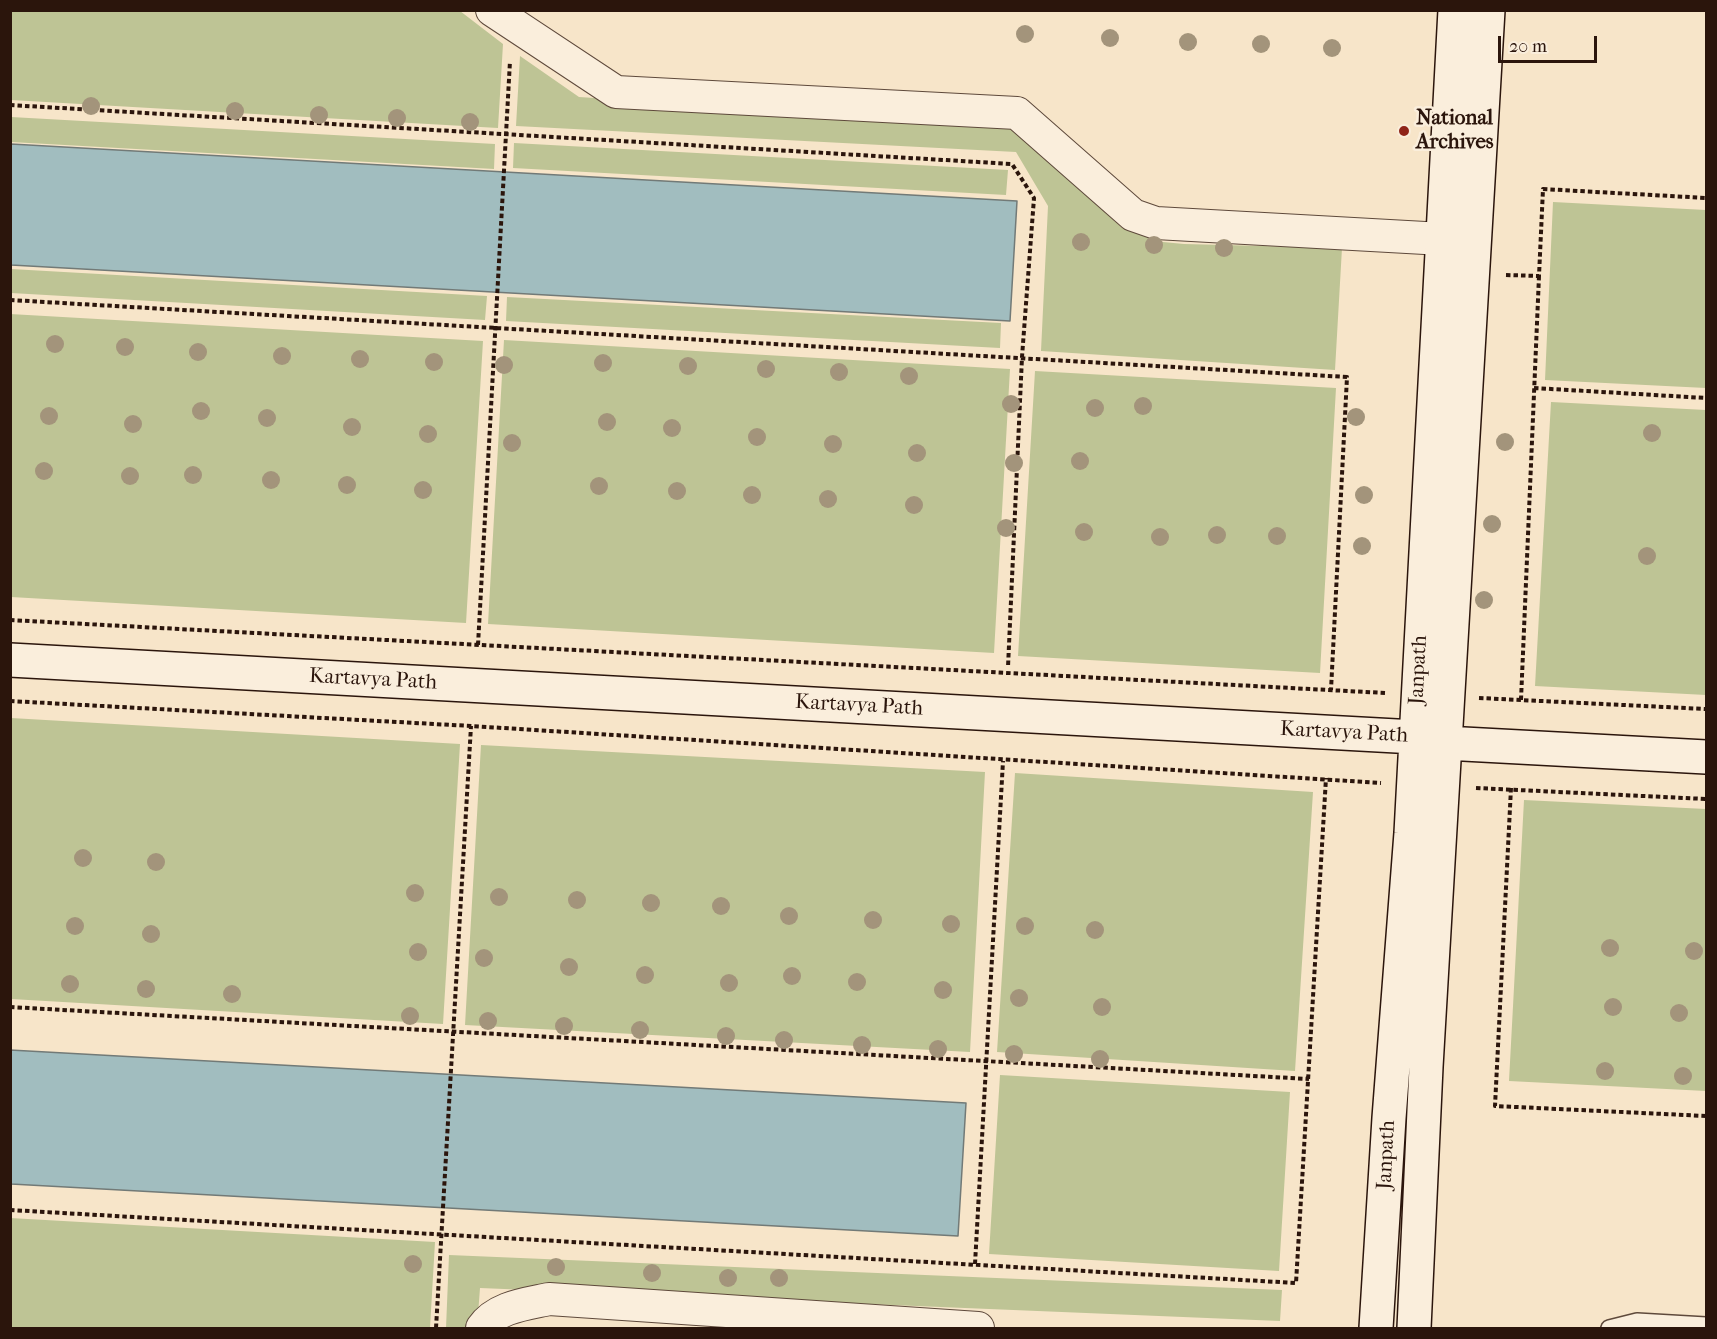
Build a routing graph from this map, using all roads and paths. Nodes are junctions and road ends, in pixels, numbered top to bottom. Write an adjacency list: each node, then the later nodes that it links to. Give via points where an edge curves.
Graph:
1 (1455, 10): 7 (main road, Janpath)
2 (1488, 10): 8 (main road, Janpath)
3 (502, 17): 5 (path); 7 (street, via 616,92 1017,113 1133,215 1156,223)
4 (10, 105): 5 (path)
5 (506, 134): 11 (path); 12 (path, via 1012,164 1034,198)
6 (1707, 198): 9 (path, via 1543,189)
7 (1443, 239): 20 (main road, Janpath)
8 (1474, 274): 9 (path); 20 (main road, Janpath)
9 (1539, 276): 13 (path)
10 (10, 300): 11 (path)
11 (495, 328): 12 (path); 16 (path)
12 (1022, 357): 18 (path); 19 (path, via 1347,377)
13 (1534, 388): 14 (path); 21 (path)
14 (1707, 398)
15 (10, 620): 16 (path)
16 (478, 645): 19 (path)
17 (10, 660): 25 (main road, Kartavya Path)
18 (1008, 667)
19 (1331, 690): 20 (path)
20 (1433, 696): 21 (path); 25 (main road, Janpath)
21 (1521, 700): 23 (path)
22 (10, 701): 24 (path)
23 (1707, 710)
24 (471, 726): 27 (path); 33 (path)
25 (1430, 740): 26 (main road, Kartavya Path); 29 (main road, Janpath)
26 (1707, 757)
27 (1003, 761): 28 (path); 34 (path)
28 (1326, 778): 29 (path); 35 (path)
29 (1427, 787): 30 (path); 44 (main road, Janpath); 45 (main road, Janpath)
30 (1511, 788): 31 (path); 36 (path, via 1495,1106)
31 (1707, 799)
32 (10, 1007): 33 (path)
33 (453, 1032): 34 (path); 38 (path)
34 (985, 1061): 35 (path); 39 (path)
35 (1309, 1079): 39 (path, via 1296,1283)
36 (1707, 1116)
37 (10, 1210): 38 (path)
38 (441, 1234): 39 (path); 41 (path)
39 (975, 1264)
40 (1707, 1325): 46 (lane, via 1637,1321)
41 (436, 1329)
42 (482, 1329): 43 (street, via 488,1319 516,1305 549,1299)
43 (978, 1329)
44 (1377, 1329)
45 (1414, 1329)
46 (1609, 1329)

